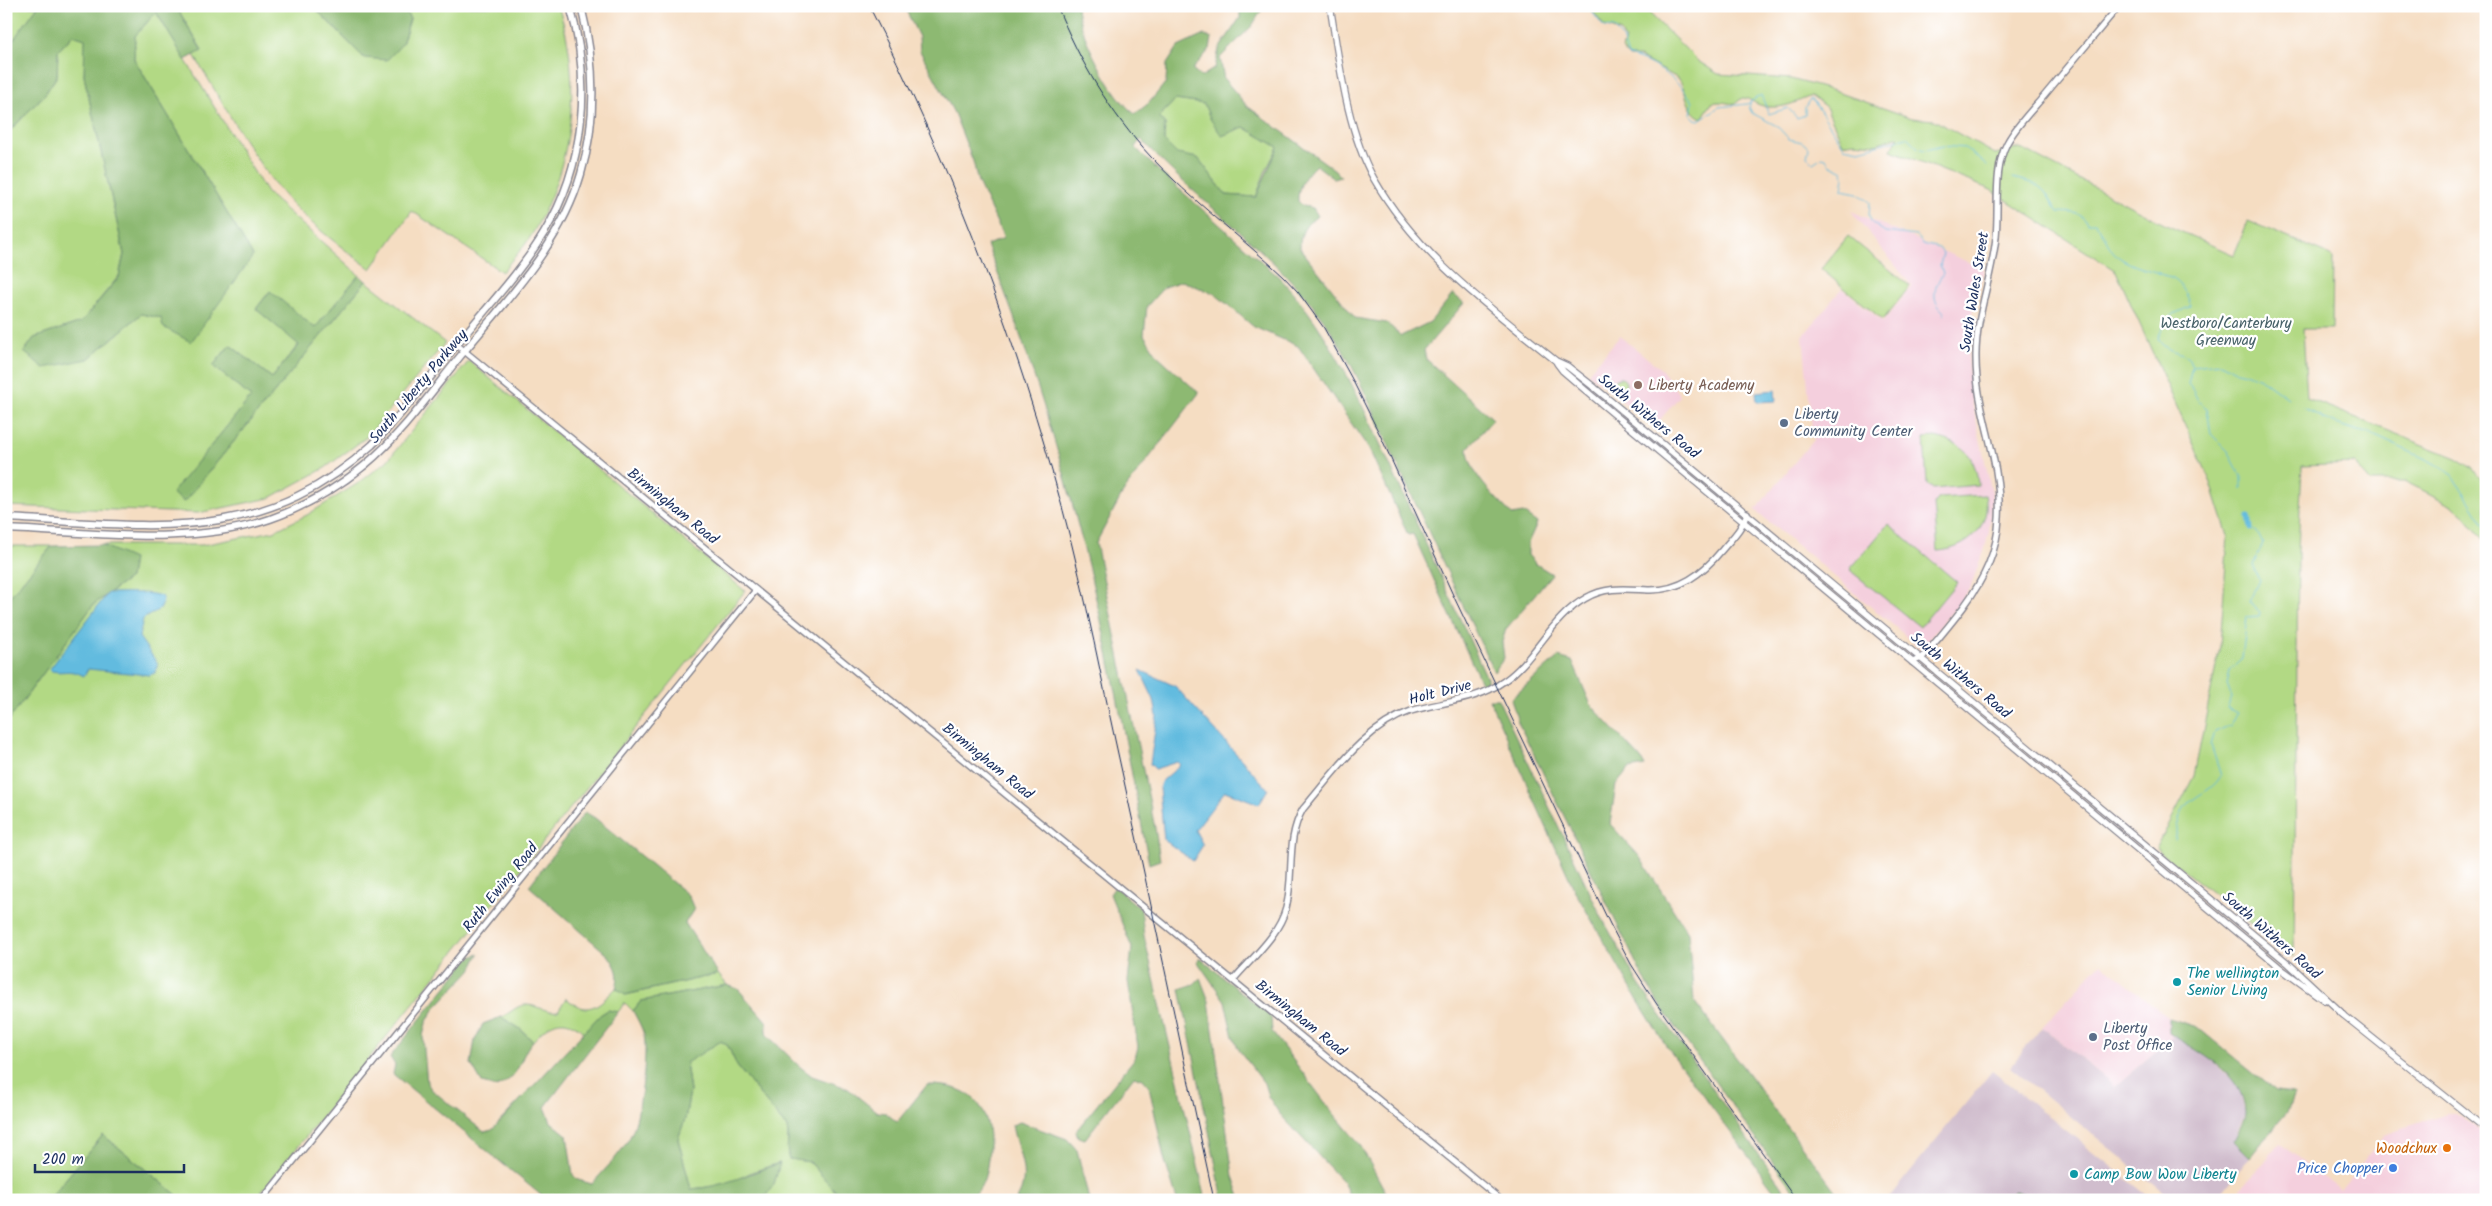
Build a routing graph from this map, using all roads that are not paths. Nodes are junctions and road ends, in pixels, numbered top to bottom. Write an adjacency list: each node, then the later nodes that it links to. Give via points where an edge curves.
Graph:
1 (570, 6): 5 (main road, South Liberty Parkway, via 579,46 582,99 578,144 566,186 548,227 533,250)
2 (582, 6): 6 (main road, South Liberty Parkway, via 590,50 593,95 589,139 581,175 565,216 547,248)
3 (1330, 6): 7 (main road, South Withers Road, via 1354,130 1373,178 1406,226 1437,262)
4 (2119, 6): 14 (street, South Wales Street, via 2016,128 2002,154 1992,269 1978,327 1976,360 1982,414 2000,492 2000,525 1979,587)
5 (456, 344): 6 (street, Birmingham Road); 9 (main road, South Liberty Parkway, via 372,445 329,479 281,504 231,520 178,525)
6 (464, 351): 12 (main road, South Liberty Parkway, via 402,428 371,460 334,488 276,517 241,528 186,536); 13 (street, Birmingham Road)
7 (1556, 361): 8 (main road, South Withers Road, via 1595,388); 11 (main road, South Withers Road, via 1584,390)
8 (1747, 513): 10 (main road, South Withers Road); 11 (street, Holt Drive)
9 (6, 518)
10 (1753, 518): 11 (street, Holt Drive); 14 (main road, South Withers Road)
11 (1744, 522): 15 (main road, South Withers Road); 17 (street, Holt Drive, via 1712,562 1688,581 1661,590 1615,588 1587,597 1566,612 1518,670 1496,686 1470,698 1410,712 1383,724 1367,736 1303,809 1292,839 1288,902 1283,917)
12 (6, 528)
13 (756, 590): 17 (street, Birmingham Road); 20 (street, Ruth Ewing Road)
14 (1922, 658): 15 (street, South Wales Street); 16 (street, South Wales Street); 18 (main road, South Withers Road, via 2289,964)
15 (1912, 662): 16 (main road, South Withers Road)
16 (1920, 670): 18 (main road, South Withers Road, via 2284,971)
17 (1234, 979): 21 (street, Birmingham Road)
18 (2344, 1016): 19 (main road, South Withers Road)
19 (2486, 1130)
20 (262, 1200)
21 (1501, 1200)

